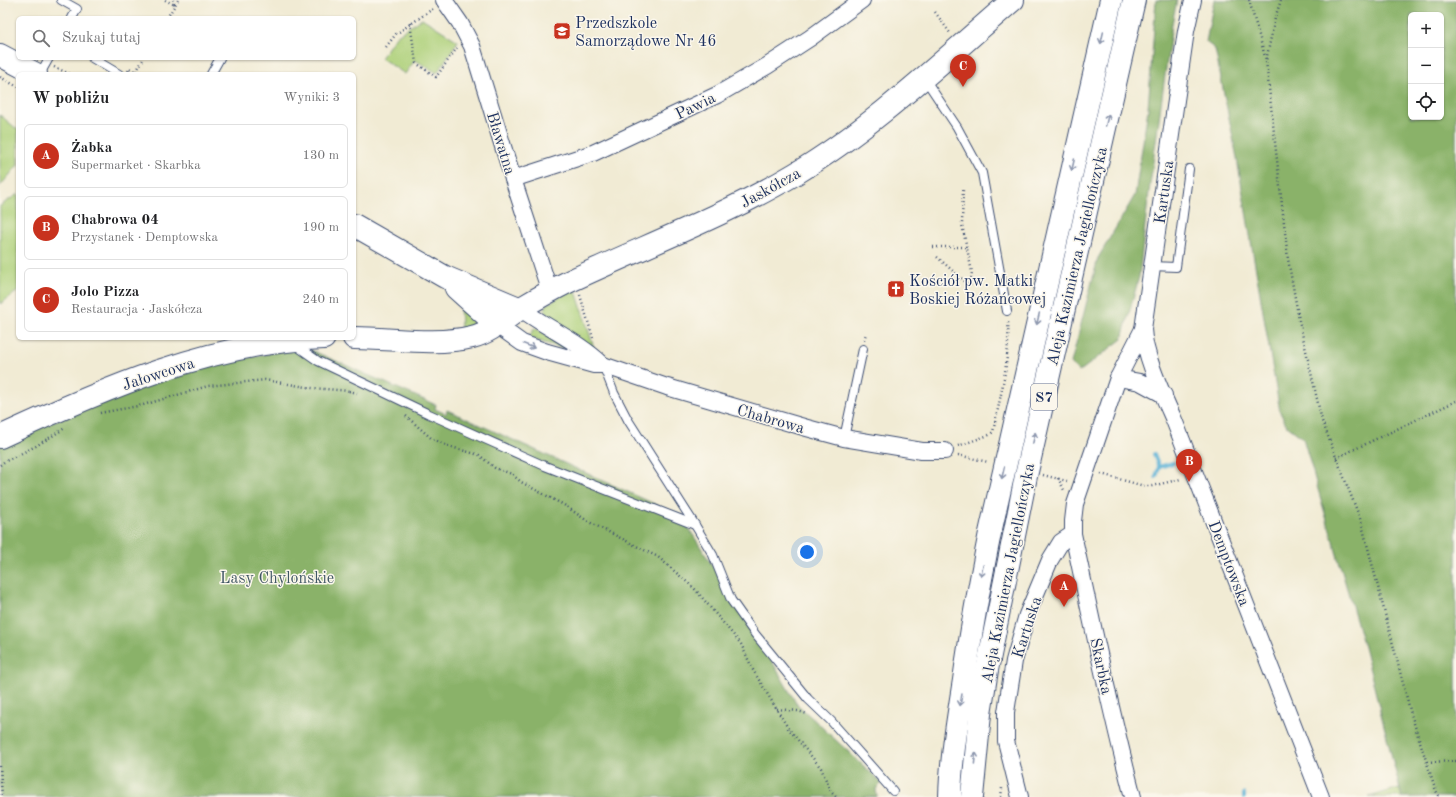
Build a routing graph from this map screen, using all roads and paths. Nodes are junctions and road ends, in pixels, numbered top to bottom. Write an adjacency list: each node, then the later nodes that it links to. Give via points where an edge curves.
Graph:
1 (61, 0): 15 (lane, via 77,9)
2 (165, 0): 13 (path)
3 (173, 0): 13 (path)
4 (178, 0): 13 (path)
5 (444, 0): 17 (path); 38 (street, Bławatna, via 472,46)
6 (862, 0): 38 (street, Pawia, via 810,38 717,95 594,153)
7 (1013, 0): 35 (main road, Jaskółcza)
8 (1111, 0): 89 (main road, Aleja Kazimierza Jagiellończyka / S7, one-way to 89, via 990,533 960,706)
9 (1134, 0): 90 (main road, Aleja Kazimierza Jagiellończyka / S7, one-way to 9, via 987,670 1026,476)
10 (1193, 0): 44 (street, Kartuska, via 1186,30)
11 (1249, 0): 26 (path)
12 (1281, 0): 26 (path)
13 (175, 5): 16 (path)
14 (935, 12): 18 (path)
15 (73, 16)
16 (168, 16)
17 (410, 23): 19 (path, via 416,63 436,77); 20 (path, via 396,34)
18 (950, 33)
19 (459, 46)
20 (386, 47)
21 (0, 55): 27 (main road)
22 (48, 60): 28 (lane)
23 (95, 60): 29 (lane)
24 (143, 60): 31 (path)
25 (219, 60): 33 (lane)
26 (1266, 60): 70 (path, via 1288,259 1322,421)
27 (32, 72)
28 (41, 72)
29 (116, 72)
30 (127, 72): 32 (path, via 130,68)
31 (136, 72)
32 (136, 72)
33 (212, 72)
34 (0, 77): 36 (path)
35 (924, 77): 47 (main road, Jaskółcza, via 850,137 760,195); 49 (lane, via 957,127 982,173)
36 (16, 86)
37 (1189, 169): 44 (lane, via 1176,267)
38 (512, 178): 47 (street, Bławatna)
39 (964, 188): 41 (path, via 962,225)
40 (356, 226): 45 (main road, Chabrowa)
41 (966, 246): 42 (path); 43 (path, via 972,272 970,286)
42 (933, 247)
43 (937, 257)
44 (1152, 266): 51 (street, Kartuska)
45 (445, 277): 48 (main road, Chabrowa); 50 (main road, Chabrowa)
46 (578, 288): 54 (path)
47 (550, 292): 48 (main road, Jaskółcza)
48 (521, 309): 50 (main road, Jaskółcza); 56 (street, Chabrowa, via 591,353)
49 (1007, 311): 68 (path, via 1006,370 992,432)
50 (497, 325): 52 (main road, via 475,337 459,340); 56 (street, Chabrowa, one-way to 56, via 522,343 594,365)
51 (1143, 328): 57 (street, Kartuska); 61 (street, Demptowska, via 1145,344)
52 (356, 338)
53 (287, 340): 58 (lane, via 318,361); 66 (main road, Jałowcowa, via 242,348 155,373 98,393)
54 (594, 341)
55 (863, 349): 67 (lane)
56 (602, 365): 67 (street, Chabrowa); 79 (lane, via 628,420)
57 (1118, 378): 61 (street, via 1140,382); 80 (street, Kartuska, via 1075,504)
58 (377, 388): 59 (path); 79 (lane, via 545,466)
59 (349, 391): 60 (path); 63 (path, via 265,380 208,386 143,405)
60 (362, 393)
61 (1164, 395): 93 (street, Demptowska)
62 (1456, 401): 70 (path)
63 (100, 413)
64 (402, 413): 81 (path, via 431,438 479,455 495,468 512,474 521,482 589,522 658,557 694,588 741,644 753,670)
65 (67, 427): 72 (path)
66 (0, 438)
67 (844, 438): 68 (street, Chabrowa, via 922,451)
68 (944, 451)
69 (961, 456): 71 (path)
70 (1336, 458): 84 (path, via 1362,521 1410,714)
71 (989, 462)
72 (0, 465)
73 (1094, 472): 75 (path, via 1144,486)
74 (1041, 474): 76 (path)
75 (1188, 477)
76 (1057, 478): 77 (path); 78 (path)
77 (1068, 481)
78 (1065, 494)
79 (695, 525): 82 (lane, via 713,555 731,600 755,634 808,698)
80 (1073, 534): 91 (street, Kartuska, via 1061,542 1050,560 1027,615 1014,661 1006,712 1006,741); 92 (street, Skarbka)
81 (777, 709): 82 (path, via 798,711); 88 (path, via 788,728 821,768 831,792)
82 (831, 721): 86 (lane)
83 (1456, 761): 84 (path)
84 (1427, 762): 94 (path)
85 (0, 766): 87 (path)
86 (894, 791)
87 (2, 797)
88 (836, 797)
89 (950, 797)
90 (972, 797)
91 (1020, 797)
92 (1133, 797)
93 (1320, 797)
94 (1440, 797)

